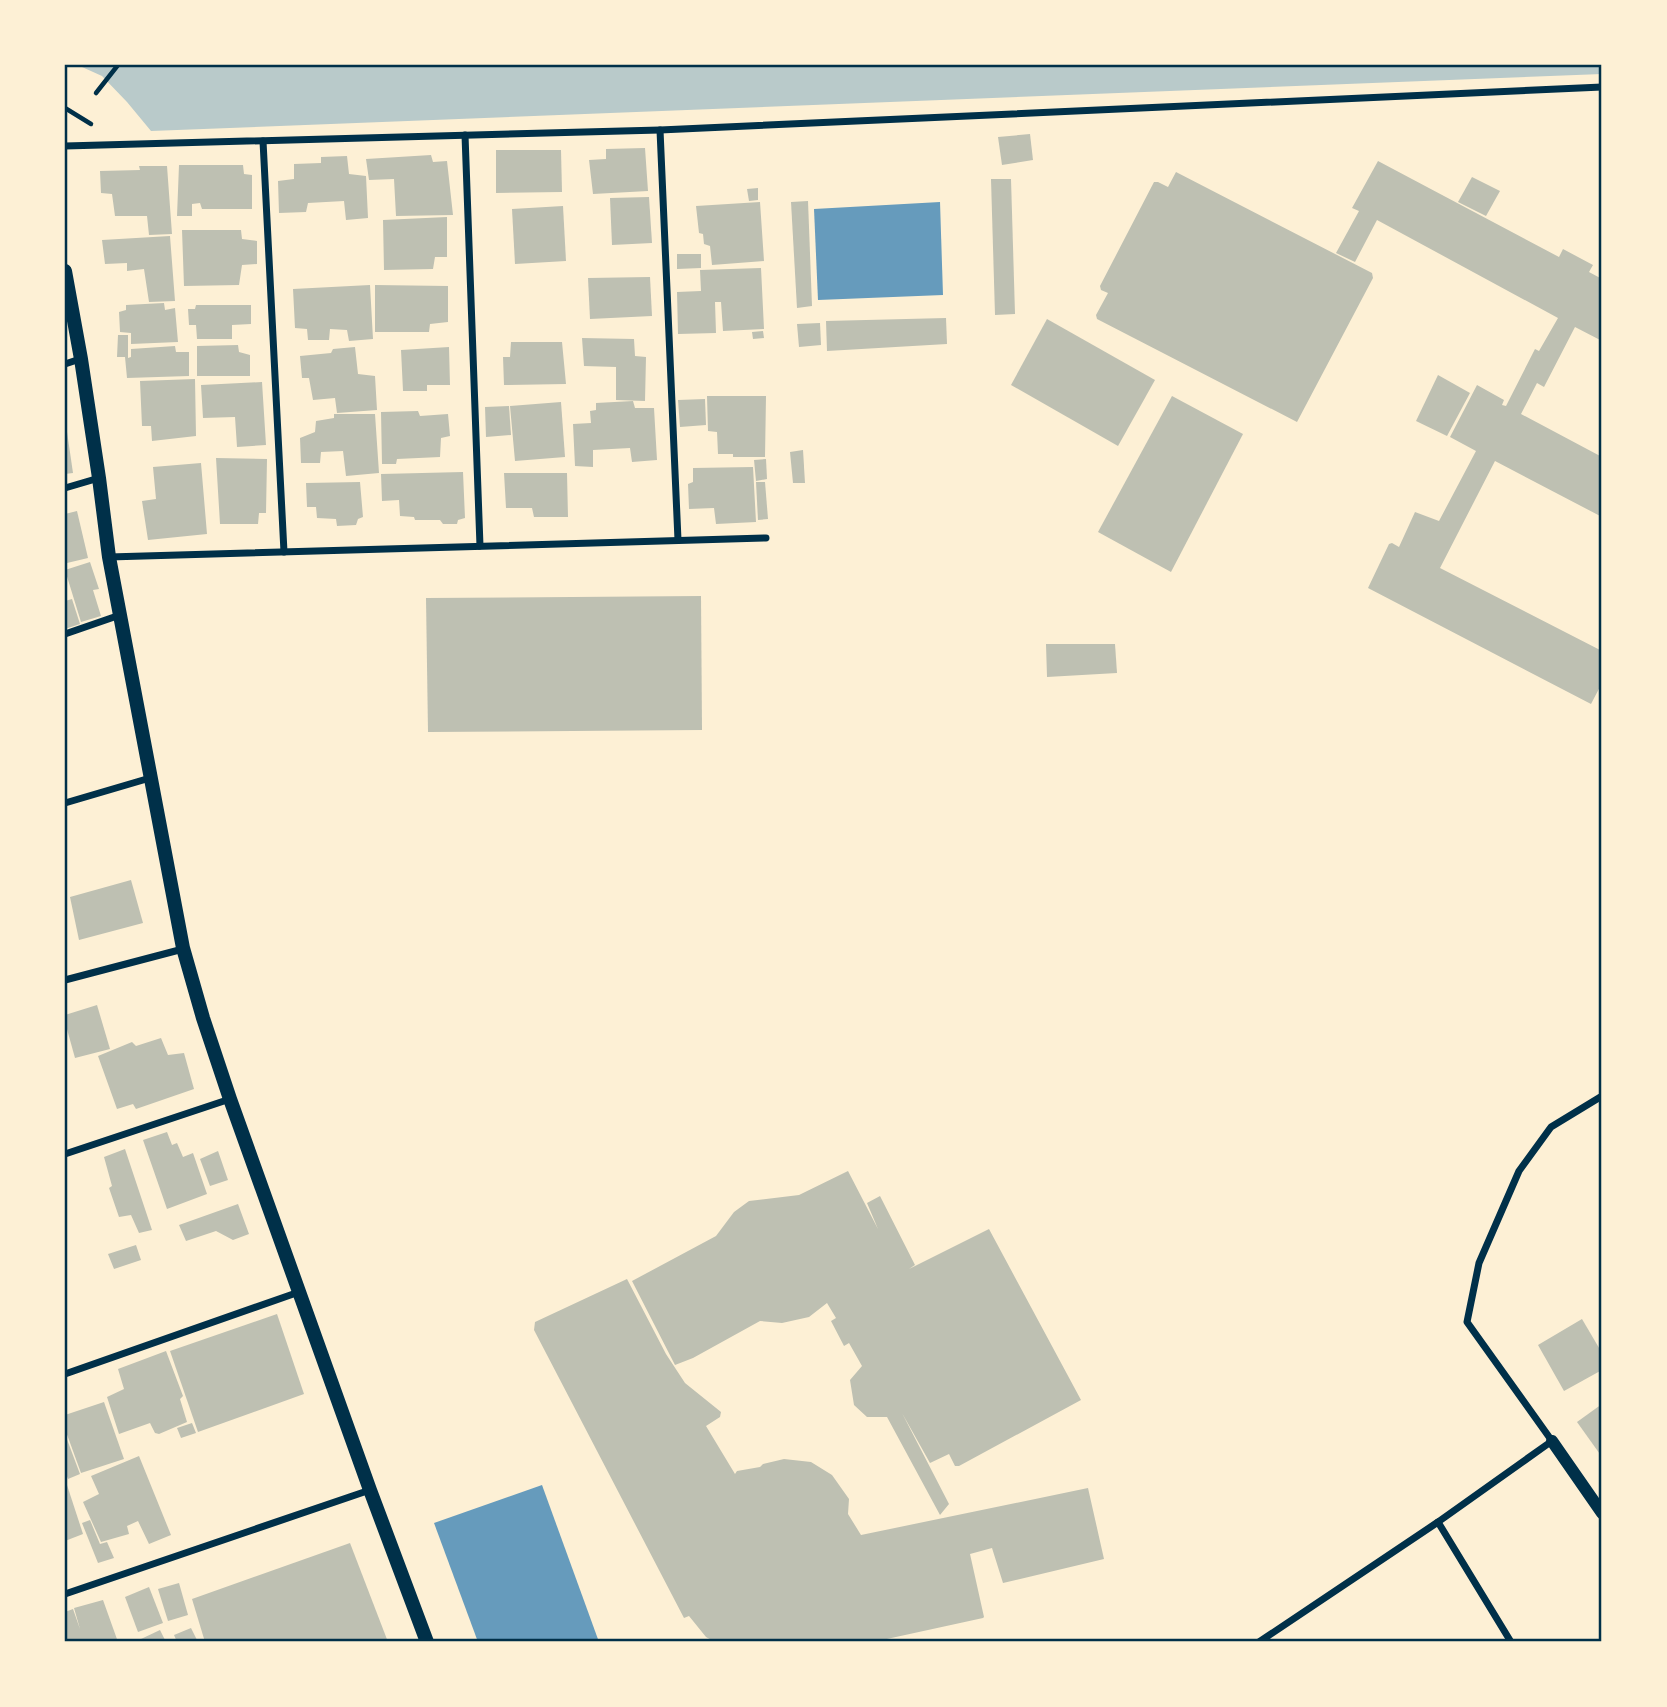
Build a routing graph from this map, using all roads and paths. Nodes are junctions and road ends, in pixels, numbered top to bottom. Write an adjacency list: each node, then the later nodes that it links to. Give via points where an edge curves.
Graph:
1 (118, 65): 3 (path)
2 (1602, 87): 6 (street)
3 (96, 93)
4 (65, 108): 5 (path)
5 (94, 126)
6 (660, 130): 7 (street); 16 (street)
7 (465, 135): 8 (street); 17 (street)
8 (263, 141): 9 (street); 18 (street)
9 (65, 146)
10 (65, 271): 11 (main road)
11 (81, 359): 12 (street); 13 (main road)
12 (65, 364)
13 (99, 478): 14 (street); 19 (main road)
14 (65, 488)
15 (766, 538): 16 (street)
16 (678, 540): 17 (street)
17 (480, 546): 18 (street)
18 (284, 552): 19 (street)
19 (109, 557): 20 (main road)
20 (120, 615): 21 (street); 22 (main road)
21 (65, 634)
22 (151, 778): 23 (street); 24 (main road)
23 (65, 803)
24 (183, 948): 25 (street); 27 (main road)
25 (65, 981)
26 (1602, 1096): 31 (street, via 1551,1127 1519,1171 1479,1263 1467,1322)
27 (230, 1099): 28 (street); 29 (main road)
28 (65, 1154)
29 (300, 1292): 30 (street); 32 (main road)
30 (65, 1374)
31 (1552, 1441): 33 (street); 35 (street)
32 (370, 1490): 36 (street); 37 (main road)
33 (1598, 1497): 34 (street)
34 (1602, 1513)
35 (1438, 1522): 38 (street); 39 (street)
36 (65, 1594)
37 (427, 1642)
38 (1259, 1642)
39 (1511, 1642)

